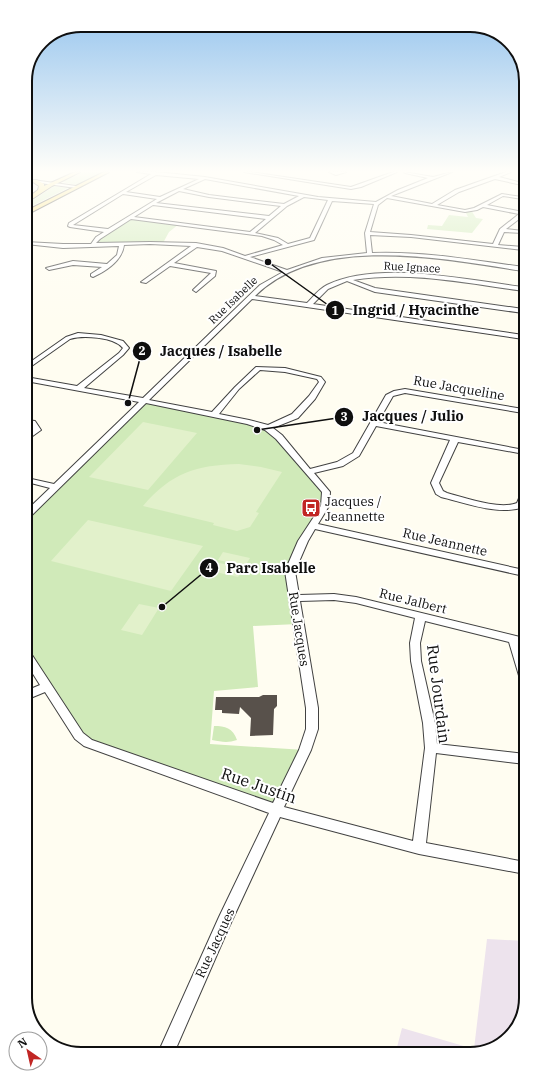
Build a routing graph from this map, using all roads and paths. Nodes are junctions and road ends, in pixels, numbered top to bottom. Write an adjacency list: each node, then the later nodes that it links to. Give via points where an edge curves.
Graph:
1 (72, 222): 9 (street, via 70,226)
2 (124, 222): 9 (street)
3 (166, 222): 11 (street)
4 (265, 222): 11 (street)
5 (320, 222): 16 (street, via 312,239)
6 (369, 222): 12 (street)
7 (509, 222): 8 (street)
8 (502, 230): 10 (street); 18 (street)
9 (110, 231): 17 (street, via 94,242)
10 (519, 232)
11 (252, 233): 16 (street, via 270,237)
12 (366, 233): 18 (street); 20 (street)
13 (33, 244): 17 (street)
14 (122, 244): 15 (street); 17 (street); 23 (street, via 117,260)
15 (196, 245): 21 (street); 22 (street)
16 (287, 245): 21 (street)
17 (93, 246)
18 (495, 246): 19 (street)
19 (519, 249)
20 (370, 255): 25 (street, Rue Isabelle, via 427,256); 26 (street, Rue Isabelle, via 326,260)
21 (245, 257): 26 (street)
22 (170, 264): 29 (street); 31 (street, via 214,272)
23 (107, 266): 24 (street, via 73,263); 27 (street)
24 (49, 268)
25 (519, 268)
26 (286, 271): 32 (street, Rue Isabelle, via 262,286)
27 (93, 275)
28 (348, 280): 30 (street, Rue Ignace, via 374,275 412,275); 33 (street, Rue Ignace, via 320,292); 34 (street, via 375,290)
29 (144, 282)
30 (519, 288)
31 (196, 290)
32 (252, 297): 33 (street); 39 (street, Rue Isabelle)
33 (309, 305): 35 (street)
34 (519, 310)
35 (519, 336)
36 (32, 364): 38 (street, via 68,338 78,335 121,342 126,348 121,354)
37 (32, 380): 38 (street, Rue Jacques)
38 (78, 389): 39 (street, Rue Jacques)
39 (145, 401): 41 (street, Rue Jacques); 50 (street, Rue Isabelle)
40 (519, 410): 43 (street, Rue Jacqueline, via 405,391 390,395)
41 (214, 415): 44 (street, Rue Jacques); 44 (street, via 258,368 285,370 318,378 322,382 295,416)
42 (32, 423): 45 (street, via 37,430)
43 (375, 424): 46 (street); 48 (street, Rue Jacqueline, via 352,457 340,464)
44 (268, 428): 48 (street, Rue Jacques)
45 (32, 434)
46 (455, 439): 47 (street); 51 (street, via 435,483 439,492 498,508)
47 (519, 451)
48 (310, 471): 53 (street, Rue Jacques, via 326,492 327,498)
49 (32, 481): 50 (street)
50 (56, 487): 52 (street, Rue Isabelle)
51 (519, 506)
52 (32, 509)
53 (313, 526): 54 (street, Rue Jeannette); 55 (street, Rue Jacques, via 303,541 290,571)
54 (519, 572)
55 (294, 598): 56 (street, Rue Jalbert, via 334,597 356,600); 63 (street, Rue Jacques, via 312,708 312,729 305,750)
56 (421, 616): 57 (street, Rue Jalbert); 61 (street, Rue Jourdain, via 415,643 416,661 430,722)
57 (519, 641)
58 (32, 664): 59 (street, Rue Justin)
59 (46, 687): 60 (street); 63 (street, Rue Justin, via 79,736 88,743)
60 (32, 693)
61 (431, 748): 62 (street); 64 (street, Rue Jourdain)
62 (519, 758)
63 (276, 811): 64 (street, Rue Justin); 66 (street, Rue Jacques)
64 (419, 848): 65 (street, Rue Justin)
65 (519, 867)
66 (169, 1047)

